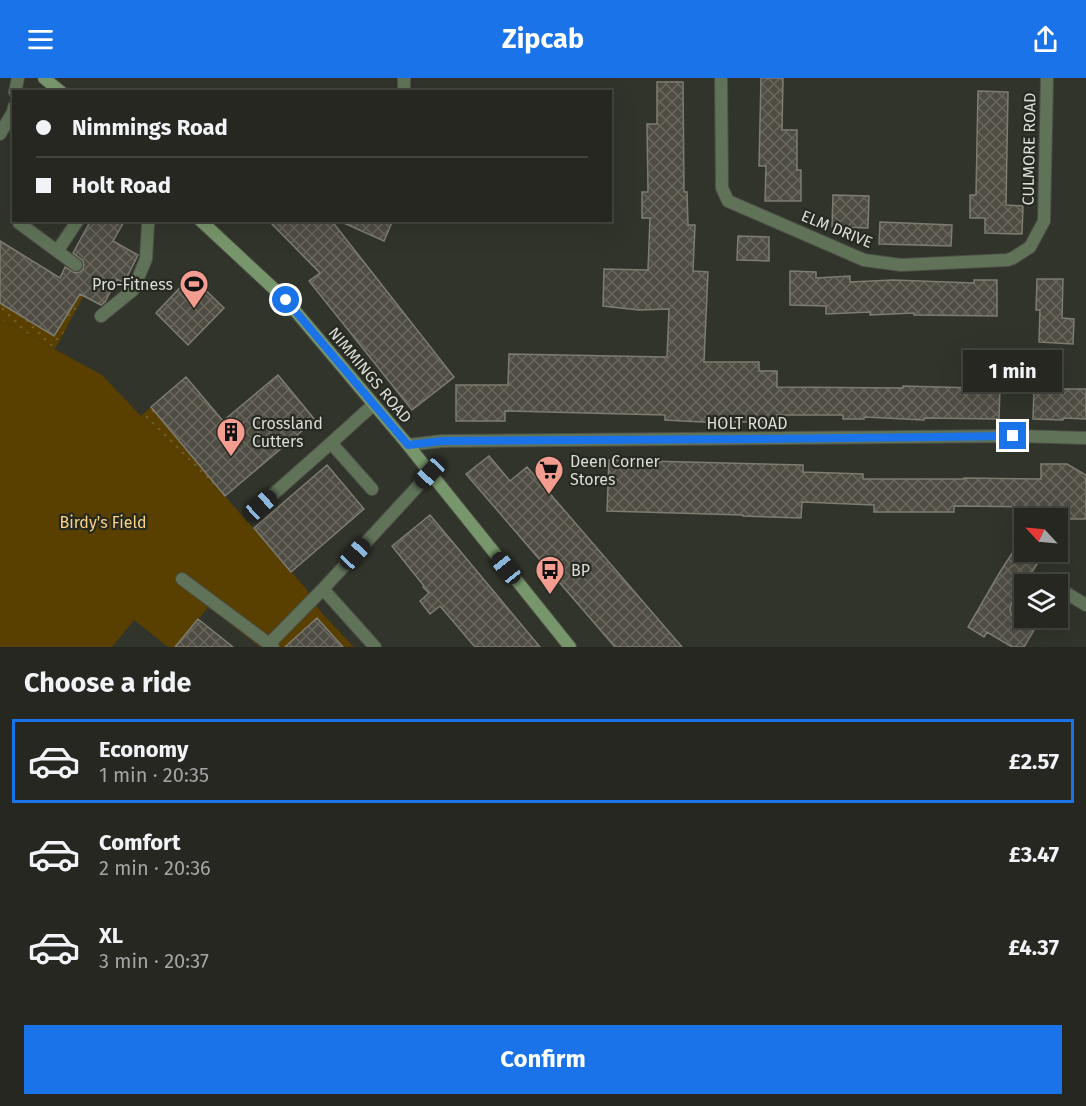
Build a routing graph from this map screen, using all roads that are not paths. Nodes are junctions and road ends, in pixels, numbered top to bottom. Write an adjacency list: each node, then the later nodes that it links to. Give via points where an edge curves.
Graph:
1 (721, 78): 5 (street, ELM DRIVE, via 722,188 728,201 864,260 901,265 1014,258 1030,247)
2 (1047, 78): 5 (street, CULMORE ROAD)
3 (12, 114): 4 (street)
4 (0, 134)
5 (1044, 221)
6 (77, 222): 10 (street)
7 (149, 222): 12 (street, via 146,259 133,290)
8 (202, 222): 13 (main road, NIMMINGS ROAD, via 286,300)
9 (19, 223): 10 (street)
10 (58, 250): 11 (street)
11 (76, 265)
12 (101, 316)
13 (374, 405): 15 (street); 16 (main road, NIMMINGS ROAD)
14 (1086, 438): 16 (street, HOLT ROAD, via 442,441)
15 (331, 443): 18 (street); 19 (street)
16 (408, 445): 17 (main road, NIMMINGS ROAD)
17 (430, 473): 21 (street); 26 (main road, NIMMINGS ROAD)
18 (372, 489)
19 (261, 505)
20 (182, 579): 24 (street)
21 (323, 589): 24 (street); 25 (street)
22 (1068, 594): 23 (street)
23 (1086, 605)
24 (271, 645)
25 (375, 647)
26 (570, 647)

